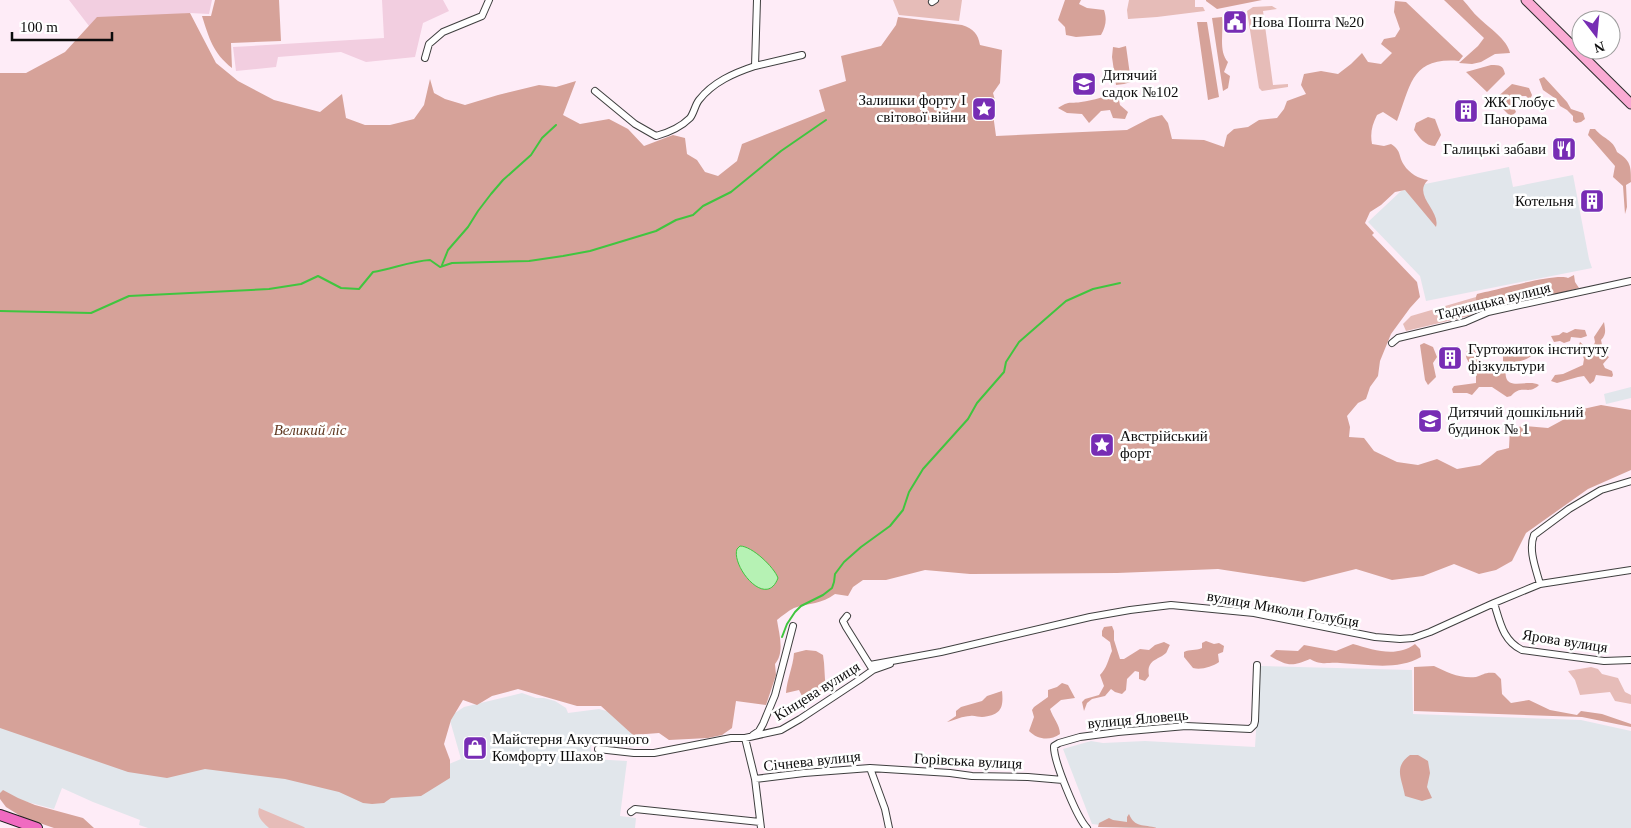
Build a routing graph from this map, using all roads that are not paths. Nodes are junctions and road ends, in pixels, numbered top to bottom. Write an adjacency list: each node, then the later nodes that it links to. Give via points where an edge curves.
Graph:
1 (489, 0): 5 (street, via 482,16 442,32 429,44)
2 (758, 0): 6 (street)
3 (1526, 0): 8 (main road)
4 (802, 55): 6 (street)
5 (425, 58)
6 (755, 66): 7 (street, via 739,71 711,88 698,101 689,118 670,132 656,136 635,124)
7 (595, 90)
8 (1631, 104)
9 (1631, 282): 10 (street, Таджицька вулиця, via 1488,312 1465,322 1398,338)
10 (1392, 343)
11 (1631, 481): 13 (street, via 1601,490 1534,534 1533,551)
12 (1631, 570): 13 (street, вулиця Миколи Голубця)
13 (1540, 584): 14 (street, вулиця Миколи Голубця)
14 (1494, 603): 17 (street, Ярова вулиця, via 1505,636 1522,650 1604,661); 19 (street, вулиця Миколи Голубця, via 1430,632 1400,639 1254,613 1158,606 1090,617)
15 (847, 616): 19 (street, via 843,621)
16 (793, 626): 20 (street, Кінцева вулиця, via 779,681 763,724 759,731)
17 (1631, 660)
18 (1257, 665): 24 (street, вулиця Яловець, via 1255,721 1250,729 1186,726 1065,740 1054,746)
19 (871, 668): 20 (street, Кінцева вулиця, via 859,680 789,726)
20 (745, 738): 21 (street, Кінцева вулиця, via 654,753); 23 (street)
21 (598, 749)
22 (870, 768): 23 (street, Січнева вулиця); 24 (street, Горівська вулиця); 29 (street)
23 (755, 779): 27 (street)
24 (1063, 780): 30 (street, вулиця Яловець)
25 (631, 812): 27 (street, via 635,809)
26 (0, 815): 28 (main road)
27 (760, 825)
28 (37, 828)
29 (889, 828)
30 (1086, 828)

